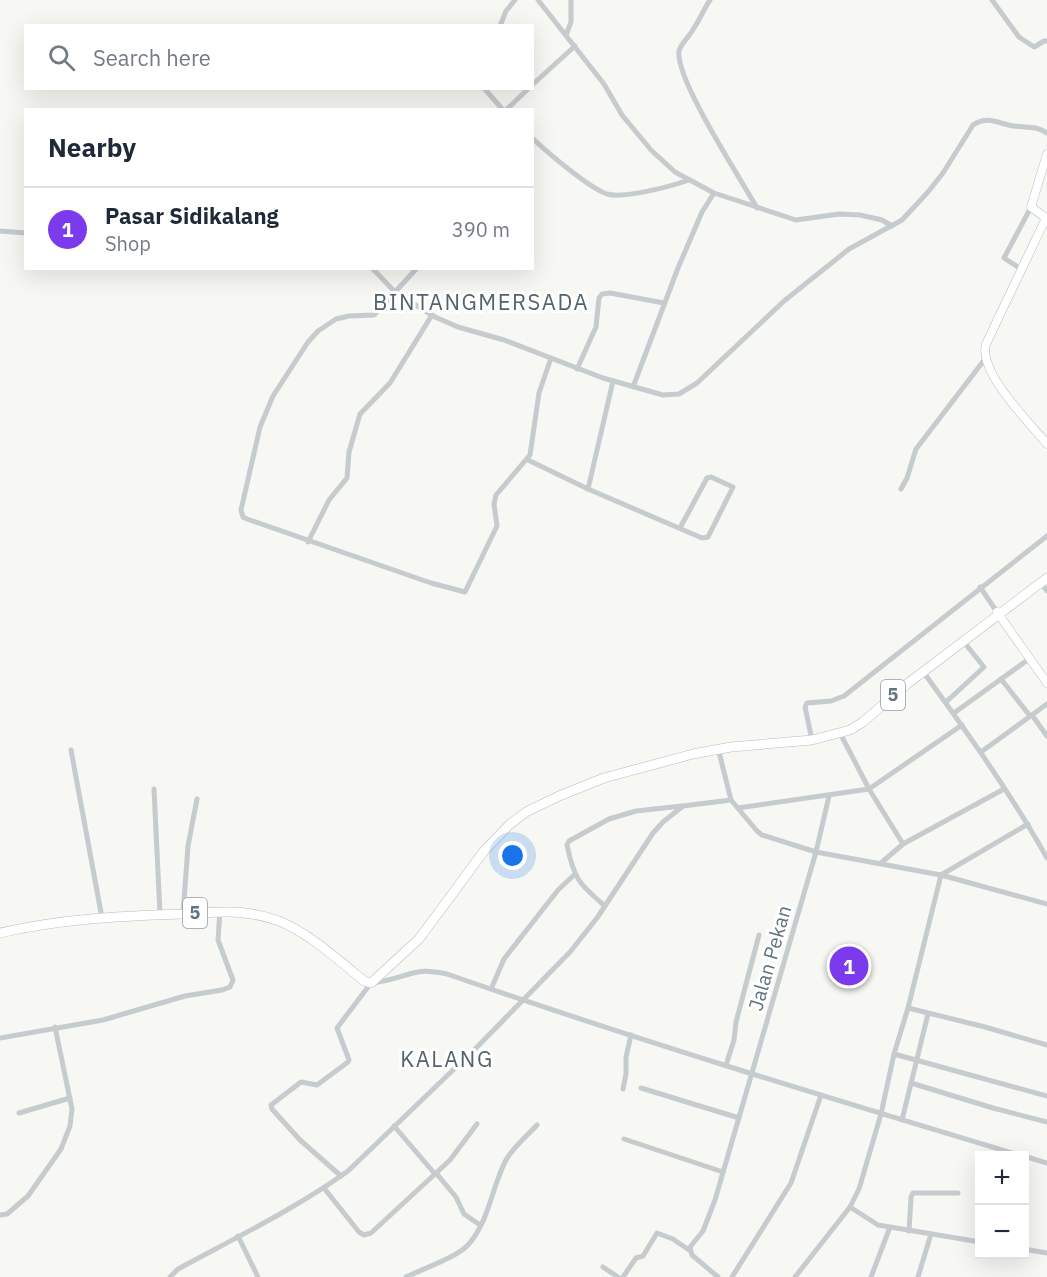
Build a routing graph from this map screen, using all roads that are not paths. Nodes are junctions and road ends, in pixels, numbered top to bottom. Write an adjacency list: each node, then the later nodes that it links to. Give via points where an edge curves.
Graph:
1 (514, 0): 6 (street)
2 (538, 0): 7 (street)
3 (571, 0): 7 (street, via 571,22)
4 (710, 0): 21 (street, via 679,52 682,69)
5 (992, 0): 8 (street, via 1025,42 1034,47)
6 (501, 24)
7 (566, 35): 9 (street)
8 (1047, 41)
9 (574, 46): 10 (street); 18 (street, via 640,137 668,166)
10 (534, 83)
11 (486, 90): 13 (street)
12 (527, 90): 14 (street)
13 (503, 108)
14 (507, 108)
15 (1047, 133): 23 (street, via 1034,126 978,122 970,128 928,192)
16 (534, 140): 18 (street, via 607,194 644,191)
17 (1047, 154): 20 (street)
18 (689, 180): 19 (street)
19 (714, 193): 21 (street); 30 (street, via 702,212)
20 (1031, 207): 22 (street); 26 (street, via 1004,258)
21 (756, 208): 23 (street, via 796,220 839,214 871,216)
22 (1047, 217): 26 (street)
23 (892, 226): 36 (street, via 849,249 784,301 683,393 663,395)
24 (0, 231): 25 (street)
25 (24, 233)
26 (1021, 269): 33 (street, via 986,344)
27 (374, 270): 29 (street)
28 (415, 270): 29 (street)
29 (396, 293): 31 (street); 43 (street, via 374,315 329,322 308,342 273,396 255,441 242,514)
30 (664, 303): 34 (street, via 602,294 596,327); 36 (street)
31 (432, 315): 32 (street); 43 (street, via 390,383 360,414 349,452 347,478 329,500)
32 (551, 358): 34 (street); 38 (street, via 539,393)
33 (985, 359): 37 (street, via 991,376); 40 (street, via 916,448)
34 (577, 369): 35 (street)
35 (613, 381): 36 (street); 39 (street)
36 (633, 387)
37 (1047, 444)
38 (528, 459): 39 (street); 43 (street, via 496,495 498,526 465,592)
39 (588, 489): 41 (street)
40 (901, 489)
41 (680, 528): 41 (street, via 707,478 732,487 708,537)
42 (1047, 536): 45 (street)
43 (308, 542)
44 (1045, 578): 46 (street); 47 (highway, 5)
45 (980, 587): 47 (street); 60 (street, via 844,696 807,703)
46 (1047, 591)
47 (997, 613): 48 (highway, 5); 49 (street); 50 (highway, 5)
48 (963, 641): 50 (highway, 5); 53 (street, via 984,667)
49 (1029, 659): 51 (street); 52 (street)
50 (923, 670): 53 (street); 58 (highway, 5, via 862,722); 60 (highway, 5, via 854,726)
51 (1001, 679): 55 (street); 56 (street)
52 (1047, 683)
53 (946, 702): 55 (street)
54 (1047, 704): 56 (street)
55 (954, 713): 57 (street)
56 (1031, 715): 59 (street); 63 (street)
57 (962, 725): 63 (street); 65 (street)
58 (840, 733): 60 (highway, 5); 65 (street)
59 (1047, 736)
60 (812, 739): 61 (highway, 5)
61 (716, 749): 69 (street); 87 (highway, 5, via 604,778 526,812 484,851 419,939)
62 (71, 750): 84 (street)
63 (981, 752): 66 (street)
64 (154, 789): 82 (street)
65 (869, 789): 67 (street); 73 (street)
66 (1004, 789): 72 (street); 73 (street)
67 (829, 796): 71 (street); 74 (street, Jalan Pekan)
68 (197, 799): 83 (street, via 188,846)
69 (730, 800): 70 (street); 71 (street)
70 (683, 806): 77 (street, via 656,807 618,816 569,841); 80 (street, via 653,833)
71 (738, 808): 74 (street, via 762,835)
72 (1028, 825): 75 (street); 78 (street)
73 (903, 844): 76 (street)
74 (816, 852): 76 (street); 99 (street, Jalan Pekan)
75 (1047, 858)
76 (881, 863): 78 (street)
77 (574, 874): 80 (street); 88 (street, via 504,958)
78 (941, 875): 79 (street); 90 (street)
79 (1047, 904)
80 (605, 906): 89 (street, via 570,952)
81 (220, 911): 83 (highway, 5); 87 (highway, 5, via 253,914 287,925 364,981); 92 (street, via 218,940 232,974 230,987 164,1001 103,1020)
82 (160, 914): 83 (highway, 5); 84 (highway, 5)
83 (183, 914)
84 (102, 918): 85 (highway, 5, via 67,920)
85 (0, 933)
86 (759, 935): 98 (street)
87 (371, 982): 88 (street, via 430,971); 120 (street, via 337,1028 349,1060 346,1064 316,1085 301,1082 271,1107 300,1140)
88 (491, 989): 89 (street)
89 (522, 1000): 93 (street); 113 (street)
90 (908, 1008): 91 (street); 96 (street)
91 (928, 1014): 95 (street); 97 (street)
92 (55, 1027): 94 (street); 105 (street)
93 (631, 1035): 98 (street); 102 (street)
94 (0, 1038)
95 (1047, 1045)
96 (894, 1054): 97 (street); 107 (street)
97 (918, 1061): 100 (street); 104 (street)
98 (726, 1065): 99 (street)
99 (752, 1073): 103 (street); 108 (street, Jalan Pekan)
100 (912, 1083): 109 (street); 110 (street)
101 (641, 1088): 108 (street)
102 (624, 1089)
103 (821, 1095): 107 (street); 141 (street, via 791,1183)
104 (1047, 1096)
105 (70, 1098): 106 (street); 124 (street, via 72,1118 61,1149 28,1196 8,1214)
106 (19, 1113)
107 (881, 1114): 109 (street); 123 (street, via 861,1184)
108 (739, 1118): 118 (street, Jalan Pekan)
109 (902, 1120): 115 (street)
110 (1047, 1122)
111 (477, 1124): 119 (street)
112 (537, 1125): 125 (street, via 508,1156)
113 (394, 1126): 119 (street); 120 (street)
114 (624, 1139): 118 (street)
115 (1006, 1151)
116 (1029, 1158): 117 (street)
117 (1047, 1163)
118 (723, 1172): 131 (street, Jalan Pekan, via 705,1225)
119 (435, 1174): 121 (street, via 368,1235 359,1232); 125 (street, via 456,1197 464,1214)
120 (341, 1176): 121 (street)
121 (324, 1188): 129 (street)
122 (958, 1192): 127 (street, via 913,1193)
123 (849, 1208): 126 (street, via 872,1223); 142 (street)
124 (0, 1215)
125 (480, 1225): 137 (street, via 467,1246)
126 (890, 1227): 127 (street); 143 (street)
127 (909, 1231): 128 (street)
128 (931, 1234): 130 (street); 144 (street)
129 (238, 1236): 135 (street); 136 (street)
130 (975, 1241)
131 (689, 1250): 139 (street, via 657,1233); 140 (street)
132 (1029, 1250): 133 (street)
133 (1047, 1253)
134 (603, 1267): 138 (street)
135 (170, 1277)
136 (258, 1277)
137 (406, 1277)
138 (618, 1277)
139 (623, 1277)
140 (718, 1277)
141 (732, 1277)
142 (795, 1277)
143 (871, 1277)
144 (918, 1277)

